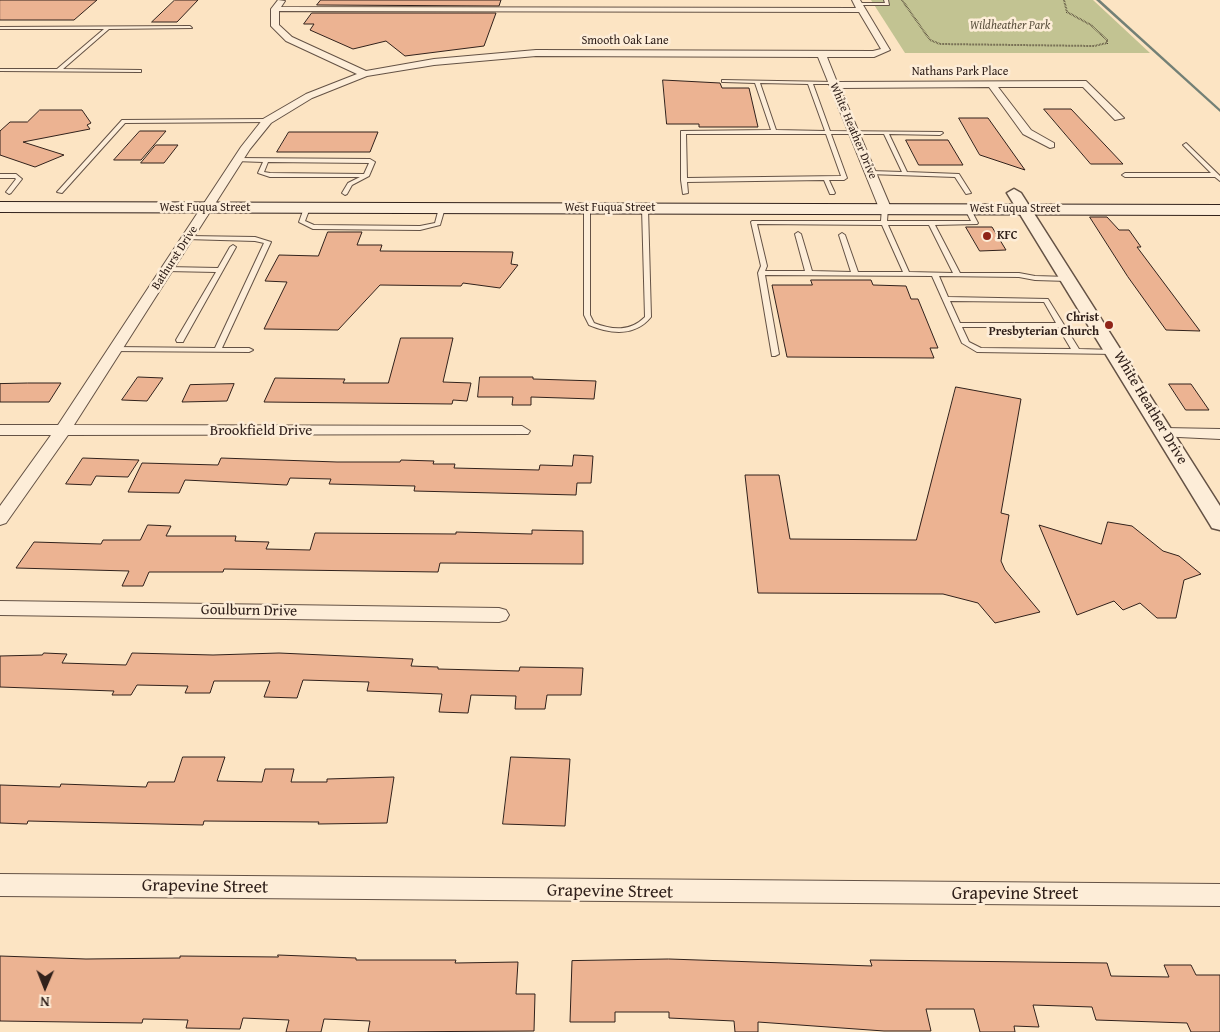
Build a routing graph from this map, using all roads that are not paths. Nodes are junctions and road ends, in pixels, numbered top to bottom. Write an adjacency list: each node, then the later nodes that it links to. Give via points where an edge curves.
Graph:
1 (282, 0): 4 (street)
2 (886, 0): 3 (lane, via 888,4)
3 (858, 5): 4 (street); 8 (street, Smooth Oak Lane, via 886,50 874,54)
4 (275, 9): 12 (street, via 275,26 289,39)
5 (190, 27): 7 (lane)
6 (0, 28): 7 (lane)
7 (108, 28): 10 (lane)
8 (821, 54): 12 (street, Smooth Oak Lane, via 500,55); 16 (street, White Heather Drive)
9 (0, 70): 10 (lane)
10 (59, 70): 11 (lane)
11 (139, 71)
12 (364, 74): 19 (street, Bathurst Drive, via 309,96)
13 (724, 81): 14 (lane)
14 (757, 81): 15 (lane); 20 (lane)
15 (810, 82): 16 (lane); 21 (lane)
16 (833, 84): 17 (street, Nathans Park Place); 22 (street, White Heather Drive)
17 (991, 84): 18 (street, Nathans Park Place, via 1086,84); 25 (street, via 1027,132)
18 (1119, 118)
19 (267, 121): 27 (street, Bathurst Drive); 37 (lane, via 124,121)
20 (774, 132): 21 (lane); 42 (lane, via 683,132)
21 (828, 132): 22 (lane); 35 (lane, via 844,178)
22 (853, 132): 23 (lane); 29 (street, White Heather Drive)
23 (886, 133): 24 (lane); 30 (lane)
24 (940, 133)
25 (1050, 145)
26 (1186, 145): 34 (lane)
27 (237, 160): 28 (lane); 38 (street, Bathurst Drive)
28 (266, 160): 31 (lane, via 262,172 270,175); 31 (lane, via 365,160 372,162)
29 (870, 173): 30 (lane); 43 (street, White Heather Drive)
30 (905, 173): 49 (lane, via 957,174)
31 (367, 175): 39 (lane, via 350,184)
32 (1125, 175): 34 (lane)
33 (0, 176): 36 (lane, via 19,179)
34 (1218, 177)
35 (829, 186): 42 (main road, West Fuqua Street); 43 (main road, West Fuqua Street, via 855,193)
36 (5, 192): 37 (main road, West Fuqua Street)
37 (60, 192): 38 (main road, West Fuqua Street)
38 (216, 192): 39 (main road, West Fuqua Street); 51 (street, Bathurst Drive)
39 (345, 193): 48 (main road, West Fuqua Street)
40 (522, 193): 48 (main road, West Fuqua Street)
41 (666, 193): 42 (main road, West Fuqua Street)
42 (685, 193): 53 (main road, West Fuqua Street); 56 (main road, West Fuqua Street)
43 (879, 193): 44 (main road, West Fuqua Street); 56 (street, White Heather Drive)
44 (899, 193)
45 (948, 193): 49 (main road, West Fuqua Street)
46 (1014, 193): 47 (main road, West Fuqua Street); 49 (main road, West Fuqua Street, via 991,193); 54 (street, White Heather Drive)
47 (1034, 193)
48 (443, 200): 51 (main road, West Fuqua Street, via 307,208); 52 (main road, West Fuqua Street)
49 (968, 201): 54 (main road, West Fuqua Street); 56 (main road, West Fuqua Street); 57 (lane, via 975,222)
50 (0, 207): 51 (main road, West Fuqua Street)
51 (208, 208): 60 (street, Bathurst Drive)
52 (587, 208): 53 (main road, West Fuqua Street); 53 (lane, via 587,316 591,324 603,330 617,330 642,325 648,317)
53 (645, 208)
54 (1026, 209): 55 (main road, West Fuqua Street); 70 (street, White Heather Drive)
55 (1220, 210)
56 (885, 215): 57 (lane); 64 (lane, via 754,222 764,266); 67 (lane)
57 (931, 222): 69 (lane)
58 (798, 234): 65 (lane)
59 (842, 234): 66 (lane)
60 (188, 238): 62 (street, Bathurst Drive); 76 (lane, via 268,242)
61 (233, 247): 63 (lane)
62 (167, 269): 63 (lane); 75 (street, Bathurst Drive)
63 (220, 270): 74 (lane)
64 (761, 273): 65 (lane); 80 (lane)
65 (809, 274): 66 (lane)
66 (855, 274): 67 (lane)
67 (907, 274): 68 (lane)
68 (934, 275): 69 (lane); 71 (lane)
69 (958, 275): 70 (lane)
70 (1068, 279): 79 (street, White Heather Drive)
71 (945, 299): 72 (lane); 73 (lane, via 1046,300)
72 (957, 325): 73 (lane); 78 (lane, via 966,344 980,350)
73 (1061, 325): 78 (lane)
74 (180, 340)
75 (114, 349): 76 (lane); 82 (street, Bathurst Drive)
76 (217, 350): 77 (lane)
77 (249, 350)
78 (1076, 351): 79 (lane)
79 (1115, 352): 84 (street, White Heather Drive)
80 (775, 354)
81 (0, 430): 82 (street, Brookfield Drive)
82 (63, 430): 83 (street, Brookfield Drive); 86 (street, Bathurst Drive)
83 (522, 431)
84 (1164, 433): 85 (street); 87 (street, White Heather Drive)
85 (1220, 434)
86 (0, 519)
87 (1220, 523)
88 (0, 608): 89 (street, Goulburn Drive)
89 (499, 615)
90 (0, 885): 91 (street, Grapevine Street)
91 (1220, 895)

